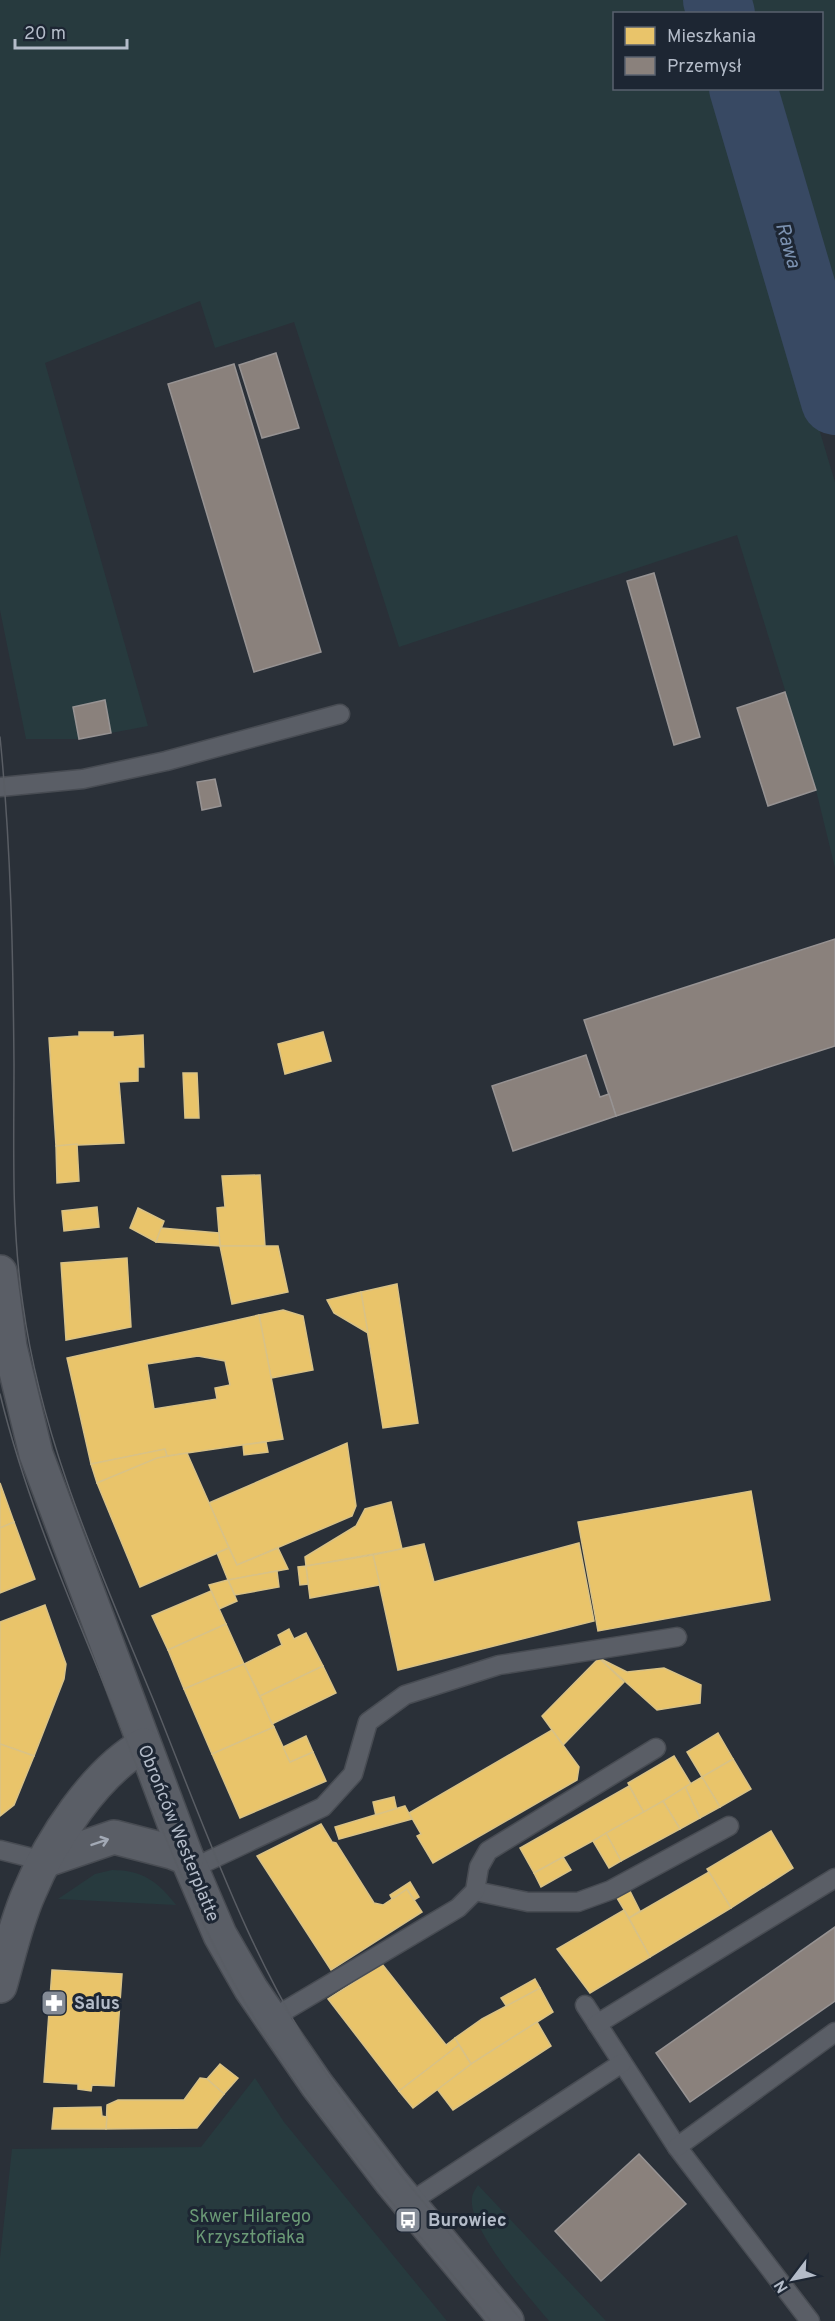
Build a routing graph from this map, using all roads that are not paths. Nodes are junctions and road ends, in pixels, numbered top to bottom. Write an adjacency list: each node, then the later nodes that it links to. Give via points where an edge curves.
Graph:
1 (340, 714): 2 (lane, via 83,779)
2 (0, 787)
3 (0, 1272): 5 (street, Obrońców Westerplatte, via 10,1347 36,1454)
4 (677, 1637): 10 (lane, via 499,1665 405,1695 368,1722 354,1774 323,1807)
5 (144, 1745): 9 (street, via 122,1758 86,1795); 10 (street, Obrońców Westerplatte)
6 (656, 1748): 12 (lane, via 488,1851 479,1866)
7 (729, 1826): 12 (lane, via 611,1890 578,1902 528,1902)
8 (0, 1851): 9 (lane)
9 (44, 1861): 10 (street, one-way to 10, via 114,1838 172,1852); 13 (street, via 29,1893)
10 (189, 1864): 15 (street, Obrońców Westerplatte, via 220,1935)
11 (835, 1878): 16 (lane)
12 (475, 1891): 15 (lane, via 458,1908)
13 (0, 1986)
14 (585, 2005): 16 (lane)
15 (271, 2019): 20 (street, Obrońców Westerplatte)
16 (597, 2024): 18 (lane)
17 (835, 2032): 19 (lane)
18 (622, 2063): 19 (lane); 20 (lane)
19 (677, 2147): 22 (lane)
20 (409, 2203): 21 (street, Obrońców Westerplatte)
21 (507, 2321)
22 (810, 2321)

